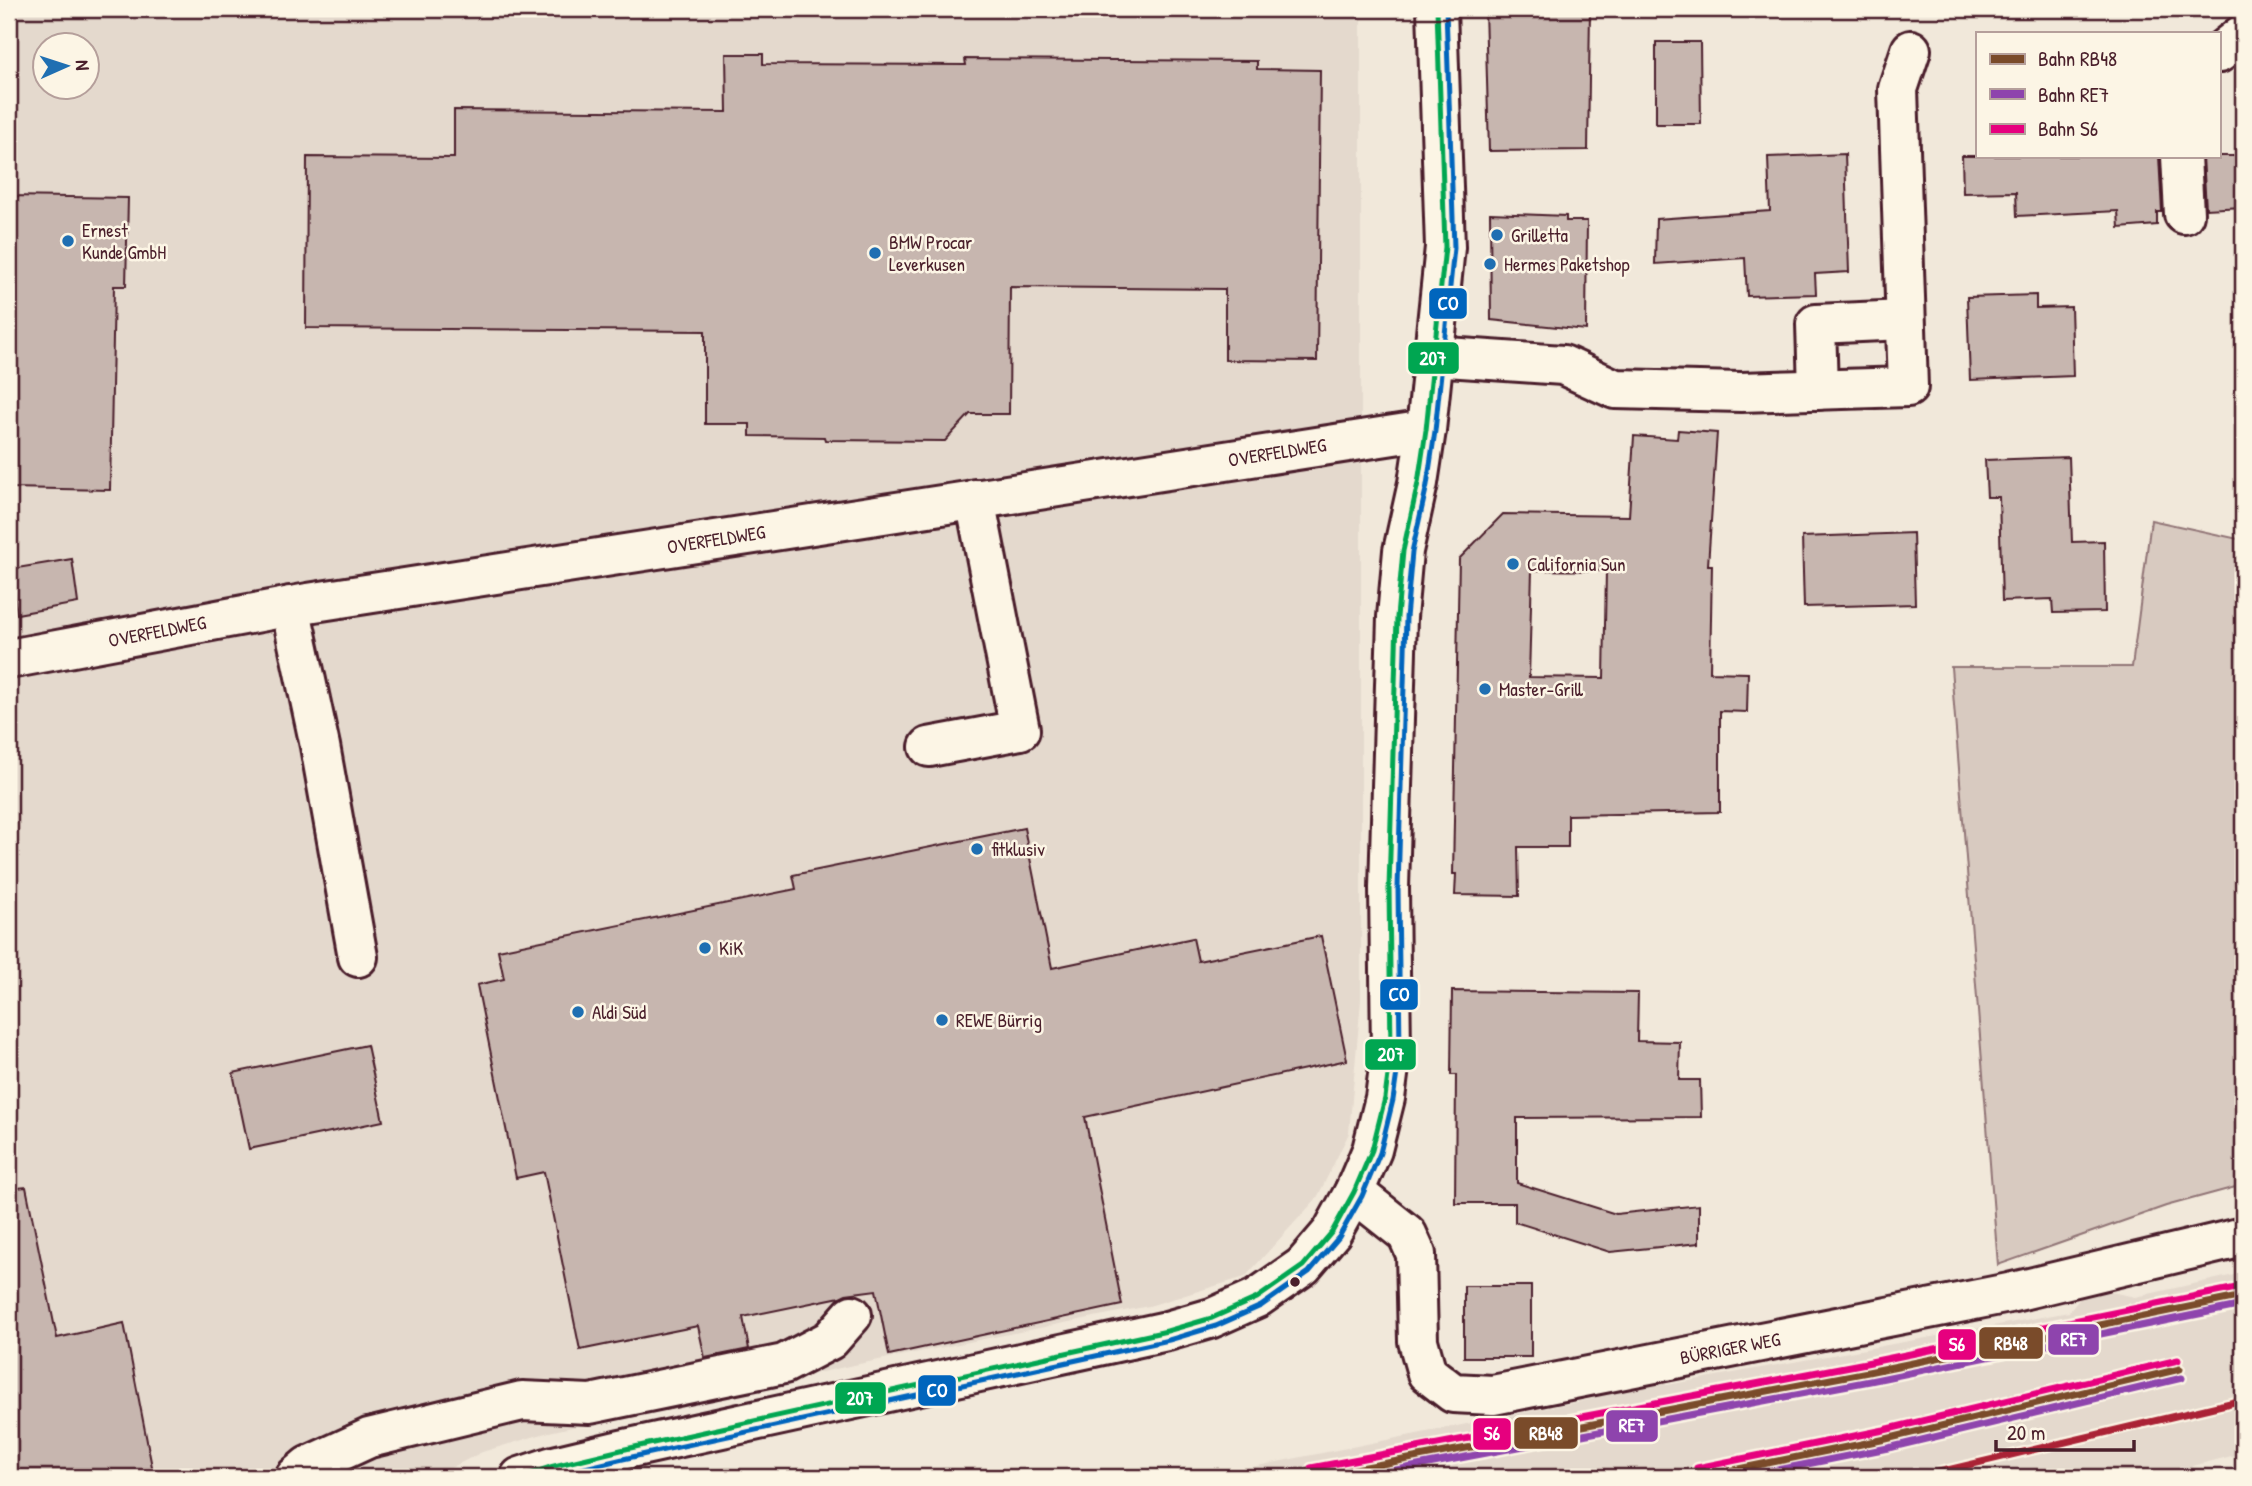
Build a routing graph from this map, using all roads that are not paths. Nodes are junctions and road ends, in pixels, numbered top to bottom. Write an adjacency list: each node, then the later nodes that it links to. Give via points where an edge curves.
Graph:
1 (1437, 9): 8 (street, via 1445,247)
2 (2243, 34): 4 (street)
3 (1911, 50): 7 (street, via 1898,89)
4 (2220, 52)
5 (2181, 158): 6 (street)
6 (2185, 214)
7 (1905, 320): 9 (street, via 1816,324); 9 (street, via 1908,387)
8 (1432, 356): 9 (street, via 1563,365 1615,389); 10 (street)
9 (1818, 390)
10 (1426, 430): 11 (street, OVERFELDWEG); 16 (street, via 1403,551 1397,617 1389,888 1391,1052 1375,1137)
11 (975, 499): 12 (street, OVERFELDWEG); 14 (street, via 1020,730)
12 (290, 606): 13 (street, OVERFELDWEG); 15 (street)
13 (9, 659)
14 (929, 747)
15 (358, 957)
16 (1354, 1192): 17 (street, BÜRRIGER WEG, via 1407,1234 1416,1254 1418,1341 1427,1373 1453,1393 1466,1394 1493,1395 2009,1293); 20 (street, via 1332,1231 1303,1266 1256,1298 1212,1318 621,1450)
17 (2243, 1237)
18 (852, 1315): 19 (street, via 830,1340 784,1363 590,1404 522,1401 369,1438 307,1466)
19 (295, 1477)
20 (520, 1477)

